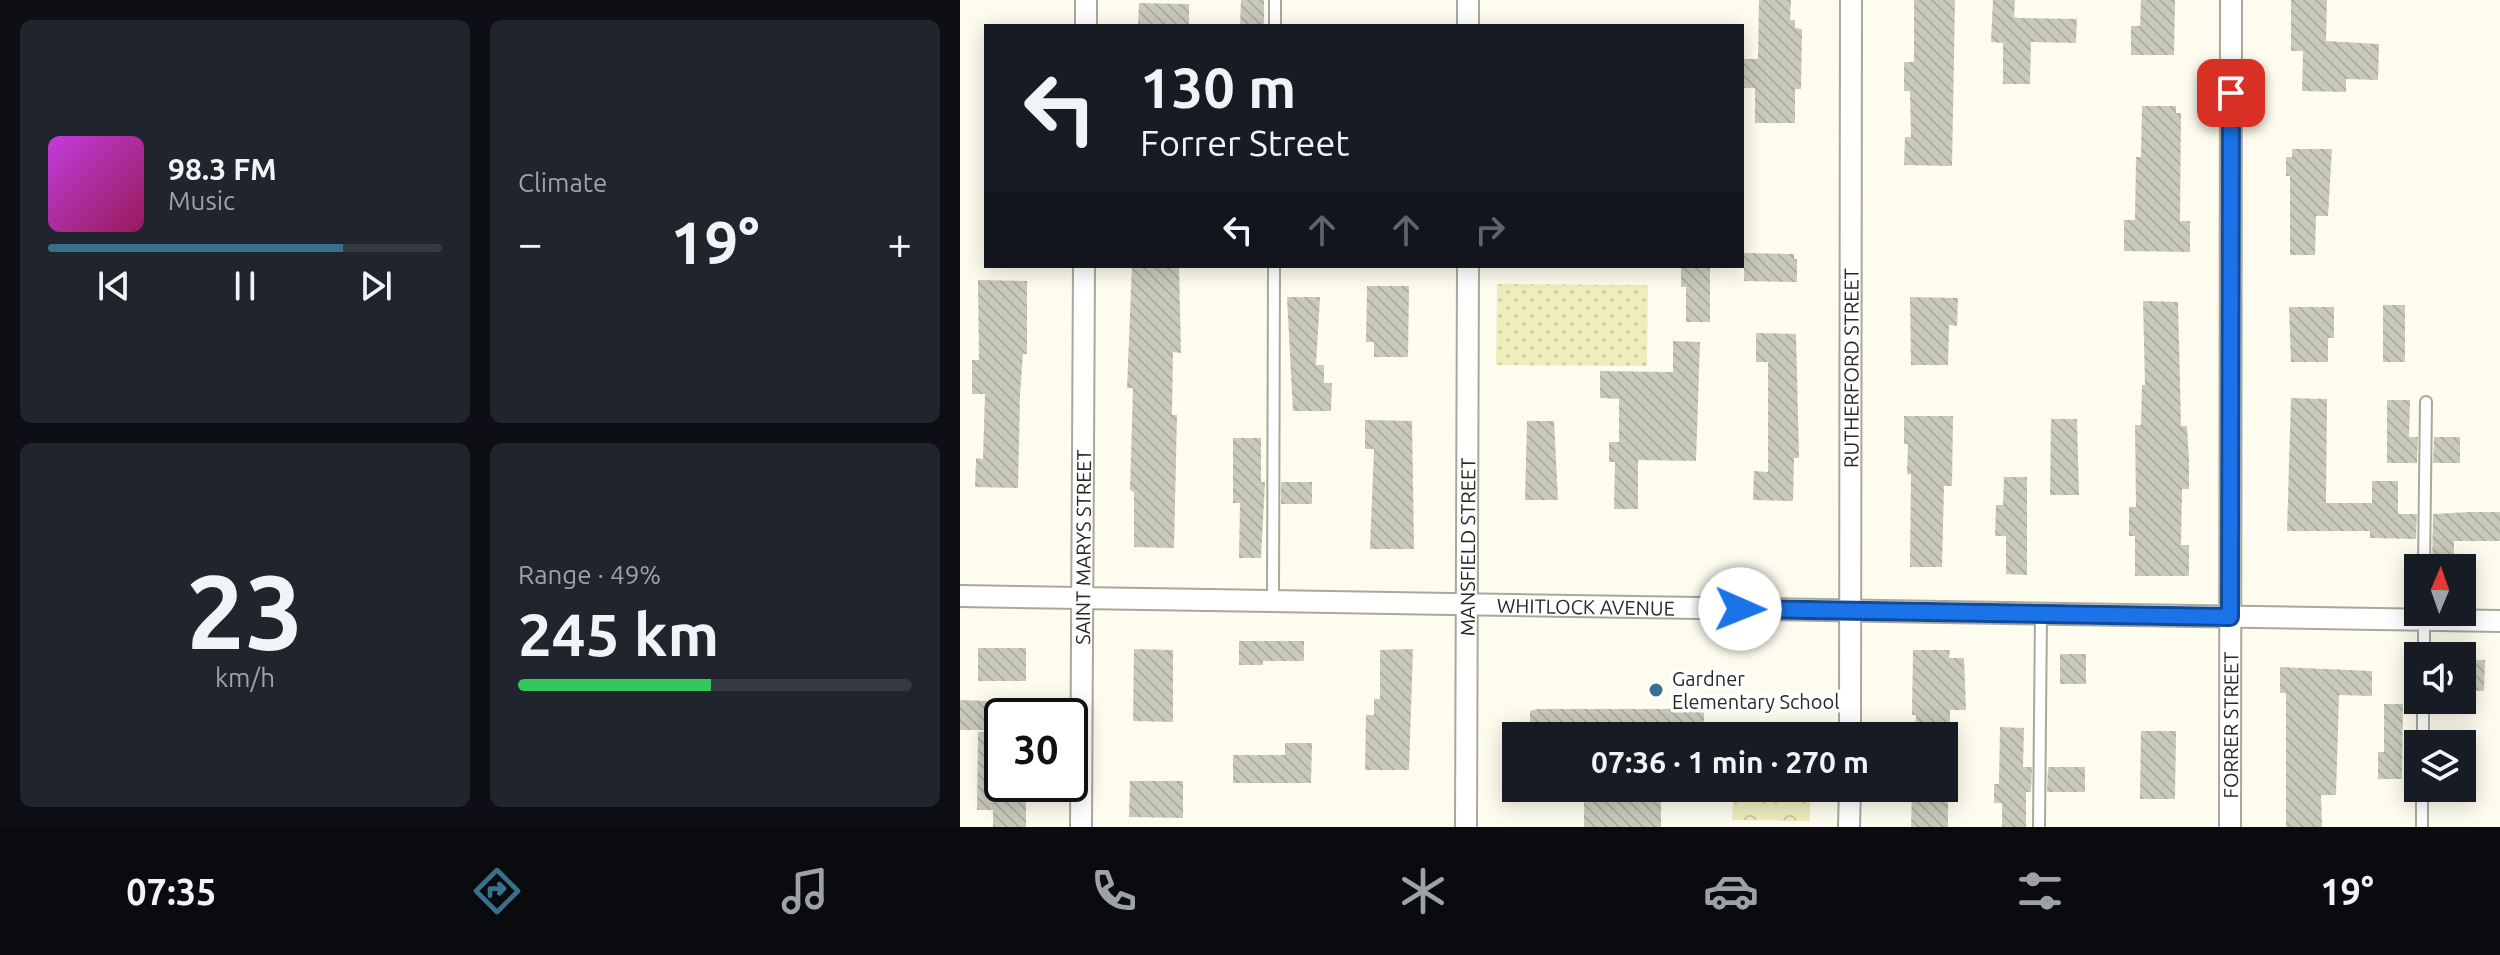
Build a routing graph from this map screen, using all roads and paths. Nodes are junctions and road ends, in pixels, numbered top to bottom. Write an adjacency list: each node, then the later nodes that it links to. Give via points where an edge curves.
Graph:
1 (1086, 0): 6 (street)
2 (1275, 0): 7 (lane)
3 (1468, 0): 8 (street)
4 (1851, 0): 18 (street, RUTHERFORD STREET)
5 (2231, 0): 21 (street, FORRER STREET)
6 (1086, 24)
7 (1275, 24)
8 (1468, 24)
9 (1084, 268): 15 (street, SAINT MARYS STREET)
10 (1274, 268): 16 (lane)
11 (1468, 268): 17 (street, MANSFIELD STREET)
12 (2426, 402): 13 (lane)
13 (2424, 554)
14 (960, 596): 15 (street, WHITLOCK AVENUE)
15 (1083, 598): 16 (street, WHITLOCK AVENUE); 27 (street, SAINT MARYS STREET)
16 (1273, 601): 17 (street, WHITLOCK AVENUE)
17 (1467, 605): 18 (street, WHITLOCK AVENUE); 28 (street, MANSFIELD STREET)
18 (1852, 611): 19 (street, WHITLOCK AVENUE); 24 (street, RUTHERFORD STREET)
19 (2041, 613): 21 (street, WHITLOCK AVENUE); 30 (lane)
20 (2404, 616): 21 (street, WHITLOCK AVENUE)
21 (2230, 617): 31 (street, FORRER STREET)
22 (2476, 619): 23 (street, WHITLOCK AVENUE)
23 (2500, 621)
24 (1850, 722)
25 (1850, 802): 29 (street)
26 (2422, 802): 32 (lane)
27 (1081, 827)
28 (1466, 827)
29 (1849, 827)
30 (2039, 827)
31 (2230, 827)
32 (2422, 827)

